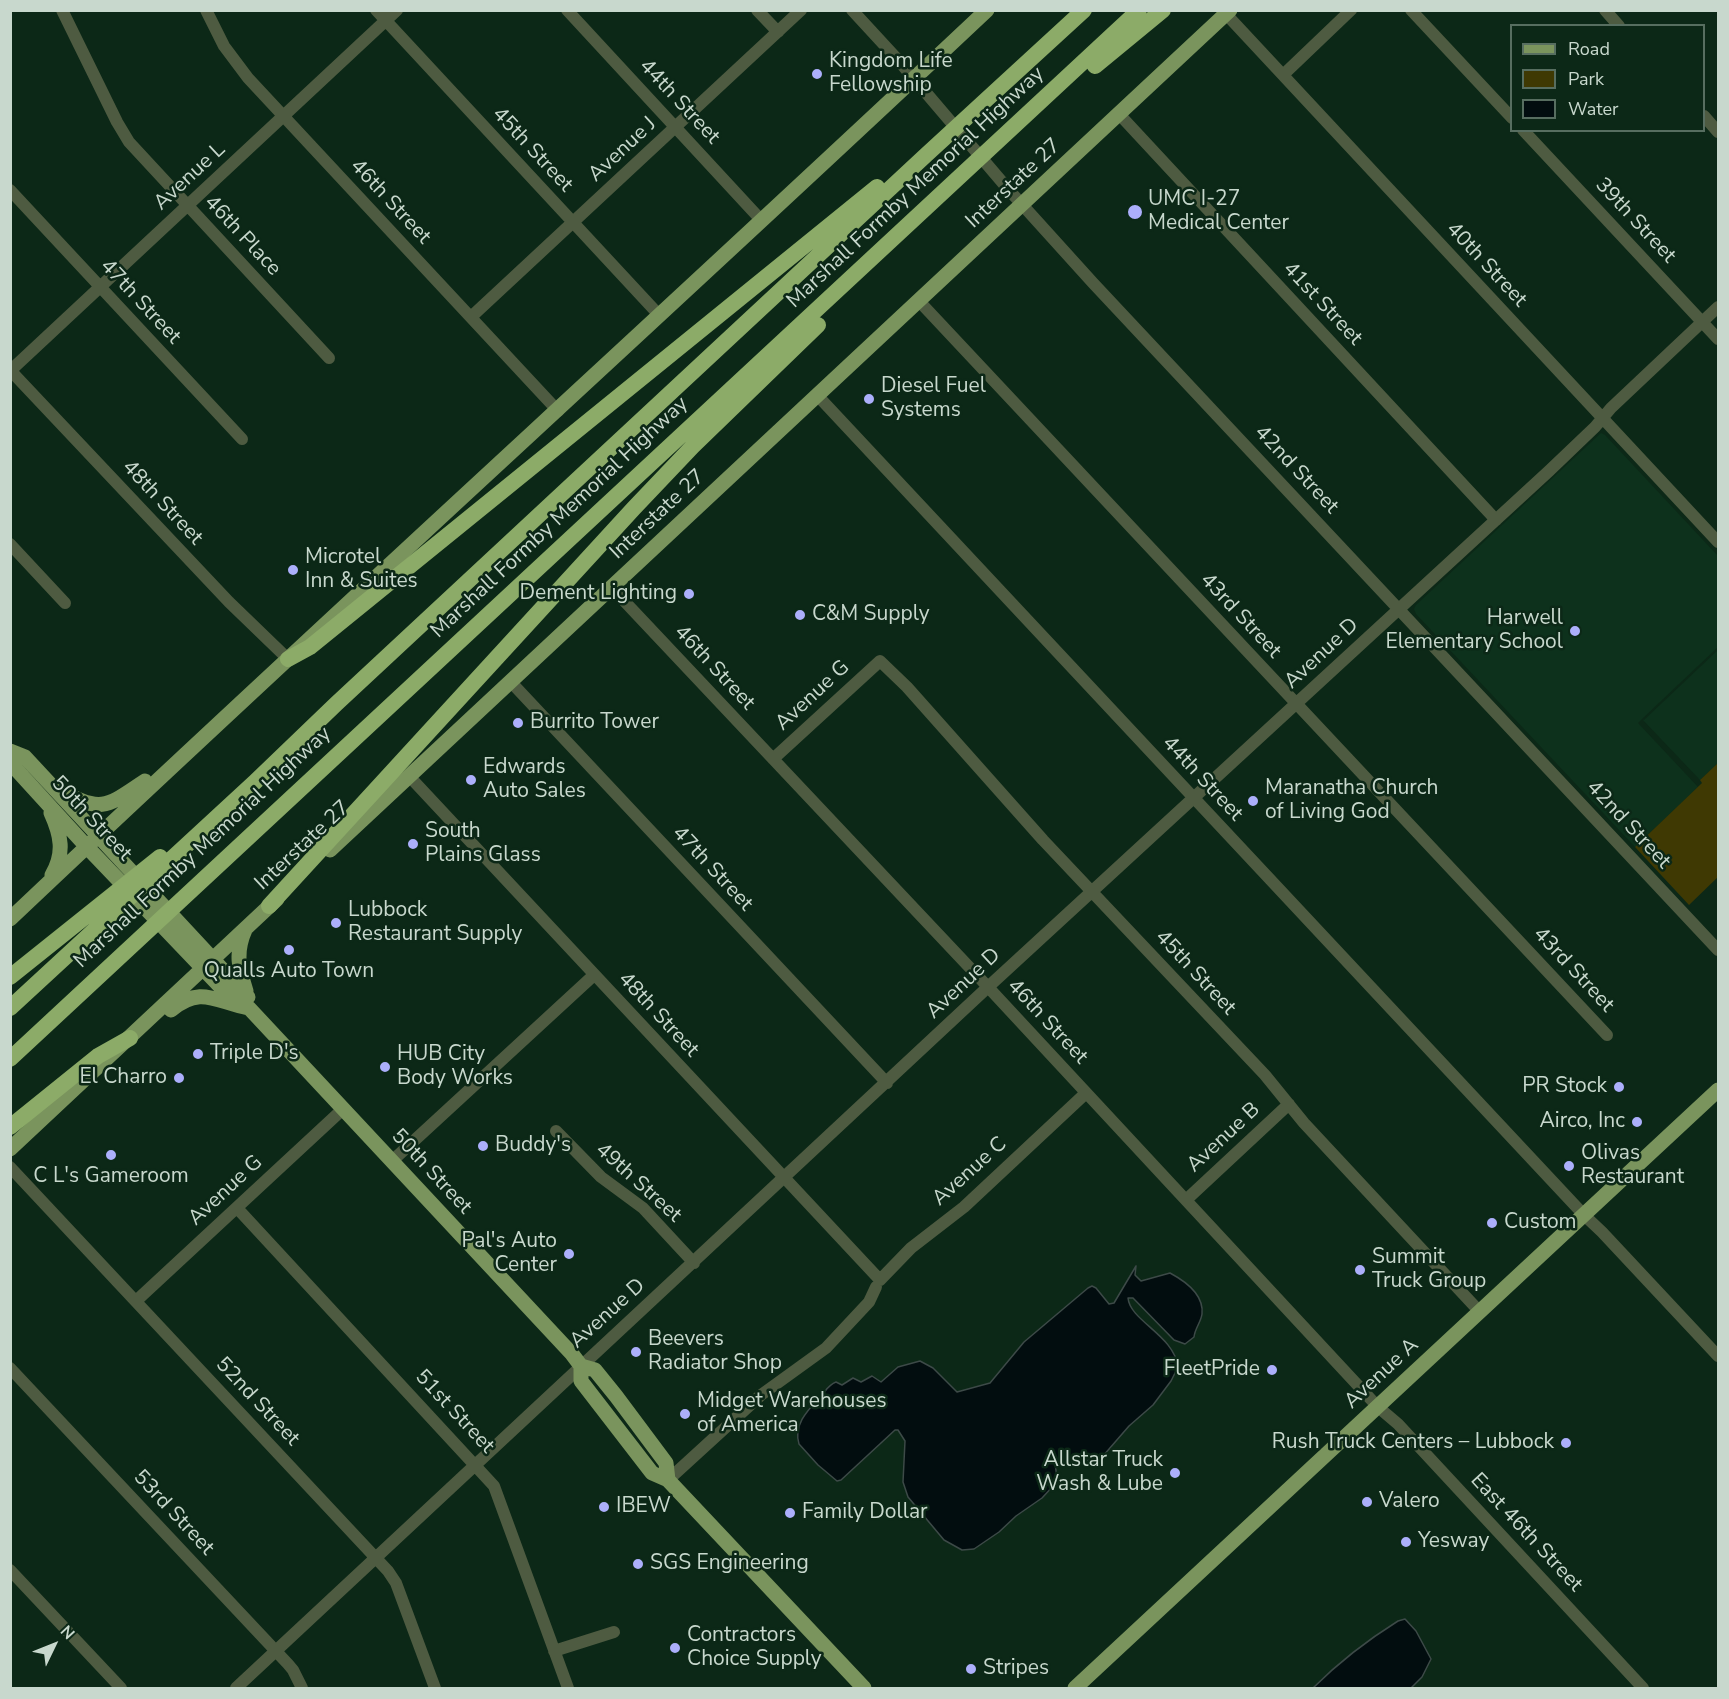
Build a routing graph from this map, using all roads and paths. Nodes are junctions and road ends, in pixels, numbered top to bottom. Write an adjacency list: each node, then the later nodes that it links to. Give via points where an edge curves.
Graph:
1 (62, 10): 34 (street, 46th Place, via 123,133)
2 (206, 10): 23 (street, 46th Street, via 235,63)
3 (376, 10): 17 (street, 45th Street)
4 (397, 10): 17 (street, Avenue L)
5 (567, 10): 26 (street, 44th Street)
6 (757, 10): 19 (street)
7 (801, 10): 19 (street, Avenue J)
8 (852, 10): 21 (street, 42nd Street)
9 (987, 10): 21 (main road)
10 (1084, 10): 30 (highway, Marshall Formby Memorial Highway)
11 (1139, 10): 29 (highway, Marshall Formby Memorial Highway)
12 (1163, 10): 29 (highway)
13 (1351, 10): 20 (street)
14 (1411, 10): 24 (street)
15 (1605, 10): 18 (street)
16 (1228, 12): 20 (street, 40th Street); 22 (main road, Interstate 27)
17 (386, 21): 23 (street, Avenue L); 36 (street, 45th Street)
18 (1617, 24)
19 (778, 32): 26 (street, Avenue J)
20 (1283, 75): 48 (street, 40th Street)
21 (915, 78): 33 (street, 42nd Street); 35 (main road)
22 (1119, 114): 33 (main road, Interstate 27); 50 (street, 41st Street)
23 (284, 116): 34 (street, Avenue L); 41 (street, 46th Street)
24 (1510, 116)
25 (1705, 117): 28 (street)
26 (676, 128): 35 (street, 44th Street); 36 (street, Avenue J)
27 (1525, 132): 42 (street, 39th Street)
28 (1719, 132)
29 (996, 145): 31 (highway, Marshall Formby Memorial Highway)
30 (926, 155): 56 (highway, via 873,190 310,646); 65 (highway, Marshall Formby Memorial Highway)
31 (951, 186): 72 (highway, via 876,267 634,508); 85 (highway, Marshall Formby Memorial Highway)
32 (10, 190): 37 (street, 47th Street)
33 (1022, 204): 38 (main road, Interstate 27); 55 (street, 42nd Street)
34 (187, 206): 37 (street, Avenue L); 44 (street, 46th Place)
35 (762, 220): 40 (main road)
36 (573, 222): 40 (street, 45th Street); 41 (street, Avenue J)
37 (100, 287): 45 (street, Avenue L); 49 (street, 47th Street)
38 (919, 301): 46 (main road, Interstate 27); 59 (street, 43rd Street)
39 (1719, 307): 42 (street, Avenue D)
40 (660, 316): 47 (main road)
41 (471, 317): 47 (street, 46th Street)
42 (1702, 322): 43 (street, 39th Street); 48 (street, Avenue D)
43 (1719, 339)
44 (330, 358)
45 (11, 371): 56 (street, 48th Street, via 229,602)
46 (817, 395): 53 (main road, Interstate 27); 66 (street, 44th Street)
47 (558, 411): 56 (main road)
48 (1602, 418): 50 (street, Avenue D); 51 (street, 40th Street)
49 (242, 439)
50 (1496, 520): 55 (street, Avenue D)
51 (1719, 542)
52 (10, 544): 54 (street)
53 (611, 587): 58 (main road, Interstate 27); 62 (street, 46th Street)
54 (66, 603)
55 (1399, 609): 59 (street, Avenue D); 76 (street, 42nd Street)
56 (288, 658): 61 (main road)
57 (880, 661): 62 (street, Avenue G); 71 (street, 45th Street)
58 (510, 681): 63 (main road, Interstate 27); 86 (street, 47th Street)
59 (1296, 705): 66 (street, Avenue D); 84 (street, 43rd Street)
60 (11, 753): 64 (main road, 50th Street, via 25,757); 67 (main road, 50th Street, via 14,767)
61 (183, 756): 64 (main road, via 112,803 75,798); 68 (main road)
62 (773, 759): 80 (street, 46th Street)
63 (409, 776): 72 (main road, Interstate 27); 78 (street, 48th Street)
64 (43, 777): 68 (main road, 50th Street)
65 (255, 783): 79 (highway); 82 (highway, Marshall Formby Memorial Highway)
66 (1194, 799): 71 (street, Avenue D); 99 (street, 44th Street)
67 (48, 804): 69 (main road, 50th Street); 70 (main road, via 61,846 57,867)
68 (99, 836): 69 (main road); 75 (main road, 50th Street)
69 (87, 847): 70 (main road); 75 (main road, 50th Street)
70 (40, 891): 73 (main road)
71 (1092, 891): 80 (street, Avenue D); 89 (street, 45th Street)
72 (269, 906): 74 (main road, Interstate 27)
73 (10, 919)
74 (246, 927): 77 (main road, Interstate 27); 81 (main road, via 238,956)
75 (192, 946): 77 (main road, 50th Street)
76 (1719, 950)
77 (208, 964): 81 (main road, 50th Street); 83 (main road, Interstate 27)
78 (594, 975): 94 (street); 96 (street, 48th Street)
79 (10, 977)
80 (988, 987): 86 (street, Avenue D); 88 (street, 46th Street)
81 (245, 1004): 83 (main road, via 205,996 189,998); 90 (main road, 50th Street)
82 (10, 1008)
83 (135, 1033): 91 (highway, via 98,1056); 93 (main road, Interstate 27)
84 (1607, 1035)
85 (10, 1059)
86 (887, 1083): 96 (street, Avenue D)
87 (1719, 1090): 99 (main road, Avenue A)
88 (1086, 1093): 97 (street, 46th Street); 101 (street, Avenue C, via 964,1207 911,1248)
89 (1289, 1104): 97 (street, Avenue B); 103 (street, 45th Street)
90 (343, 1109): 94 (main road, 50th Street); 98 (street, Avenue G)
91 (10, 1127)
92 (556, 1131): 100 (street, 49th Street, via 601,1178 643,1208)
93 (10, 1149)
94 (392, 1161): 105 (main road, 50th Street)
95 (10, 1167): 102 (street, 52nd Street)
96 (783, 1178): 100 (street, Avenue D); 101 (street, 48th Street)
97 (1186, 1200): 107 (street, 46th Street)
98 (237, 1208): 102 (street, Avenue G); 108 (street, 51st Street)
99 (1584, 1215): 103 (main road, Avenue A); 104 (street, 44th Street)
100 (694, 1263): 105 (street, Avenue D)
101 (878, 1283): 109 (street, Avenue C, via 869,1302 826,1348 761,1395)
102 (136, 1301): 110 (street, 52nd Street)
103 (1480, 1312): 107 (main road, Avenue A)
104 (1719, 1356)
105 (581, 1366): 108 (street, Avenue D); 109 (main road, 50th Street, via 582,1381 602,1409 652,1473)
106 (10, 1368): 113 (street, 53rd Street)
107 (1378, 1407): 121 (main road, Avenue A); 122 (street, East 46th Street)
108 (476, 1465): 110 (street, Avenue D); 114 (street, 51st Street, via 494,1486)
109 (668, 1480): 120 (main road, 50th Street)
110 (376, 1558): 113 (street, Avenue D); 118 (street, 52nd Street, via 396,1583)
111 (10, 1570): 115 (street)
112 (614, 1632): 114 (street)
113 (276, 1651): 116 (street, Avenue D); 117 (street, 53rd Street, via 294,1670)
114 (554, 1651): 119 (street, 51st Street)
115 (121, 1689)
116 (236, 1689)
117 (302, 1689)
118 (435, 1689)
119 (568, 1689)
120 (864, 1689)
121 (1075, 1689)
122 (1643, 1689)

